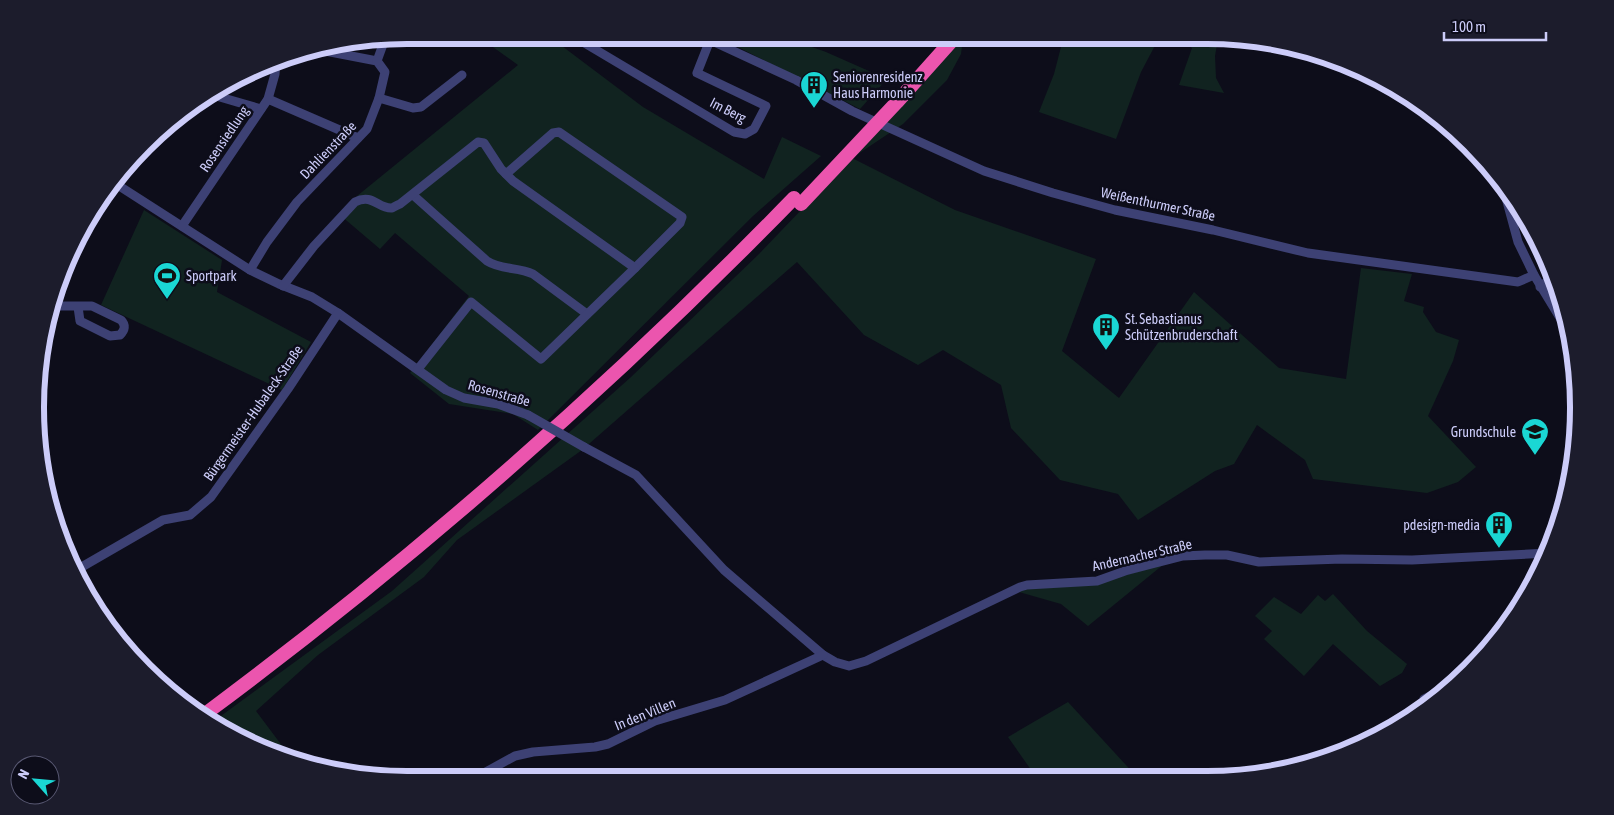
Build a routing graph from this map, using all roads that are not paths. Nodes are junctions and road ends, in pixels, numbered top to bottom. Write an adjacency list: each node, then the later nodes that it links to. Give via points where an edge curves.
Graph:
1 (586, 44): 2 (street, Im Berg, via 734,132 745,134 754,129 766,106 697,72)
2 (708, 44)
3 (719, 44): 24 (street, Weißenthurmer Straße, via 796,80 852,111 984,171 1053,193 1308,253 1518,282)
4 (937, 44): 19 (highway)
5 (949, 44): 19 (highway, bridge, via 897,102)
6 (383, 45): 8 (street)
7 (331, 52): 8 (street)
8 (377, 61): 12 (street, Dahlienstraße, via 385,72)
9 (275, 68): 13 (street, Rosensiedlung)
10 (462, 75): 12 (street, via 421,107 413,108)
11 (219, 96): 14 (street)
12 (378, 98): 15 (street, Dahlienstraße, via 367,128)
13 (268, 99): 14 (street, Rosensiedlung); 15 (street)
14 (261, 109): 21 (street, Rosensiedlung)
15 (358, 138): 23 (street, Dahlienstraße, via 297,202)
16 (506, 174): 18 (street, via 484,143 478,142); 22 (street); 22 (street, via 553,133 559,132 682,217)
17 (119, 186): 21 (street, Rosenstraße)
18 (412, 195): 26 (street, via 392,208 369,199 355,202); 31 (street, via 494,266 533,274)
19 (798, 201): 38 (highway, via 506,471 382,576); 39 (highway, via 696,308 513,477 388,582)
20 (1507, 203): 24 (street, via 1518,242)
21 (182, 226): 23 (street, Rosenstraße)
22 (634, 268): 31 (street)
23 (250, 270): 26 (street, Rosenstraße)
24 (1534, 275): 27 (street)
25 (1548, 281): 27 (street)
26 (283, 286): 30 (street, Rosenstraße)
27 (1540, 287): 32 (street)
28 (58, 306): 29 (street)
29 (78, 307): 29 (street, via 92,306 121,320 123,332 110,336 80,321)
30 (338, 312): 33 (street, Rosenstraße); 35 (street, Bürgermeister-Hubaleck-Straße, via 288,390 211,497 190,515 163,520)
31 (587, 314): 33 (street, via 541,359 471,302)
32 (1559, 317)
33 (418, 369): 36 (street, Rosenstraße, bridge, via 446,390 464,398 498,404 528,415 636,476 724,570)
34 (1540, 553): 37 (street, Andernacher Straße, via 1412,560 1259,562 1227,556 1183,556 1097,581 1020,587 866,661)
35 (81, 568)
36 (823, 655): 37 (street, Rosenstraße); 40 (street, In den Villen, via 724,700 655,721 608,744 533,752 515,756)
37 (849, 666)
38 (208, 712)
39 (216, 717)
40 (486, 771)

